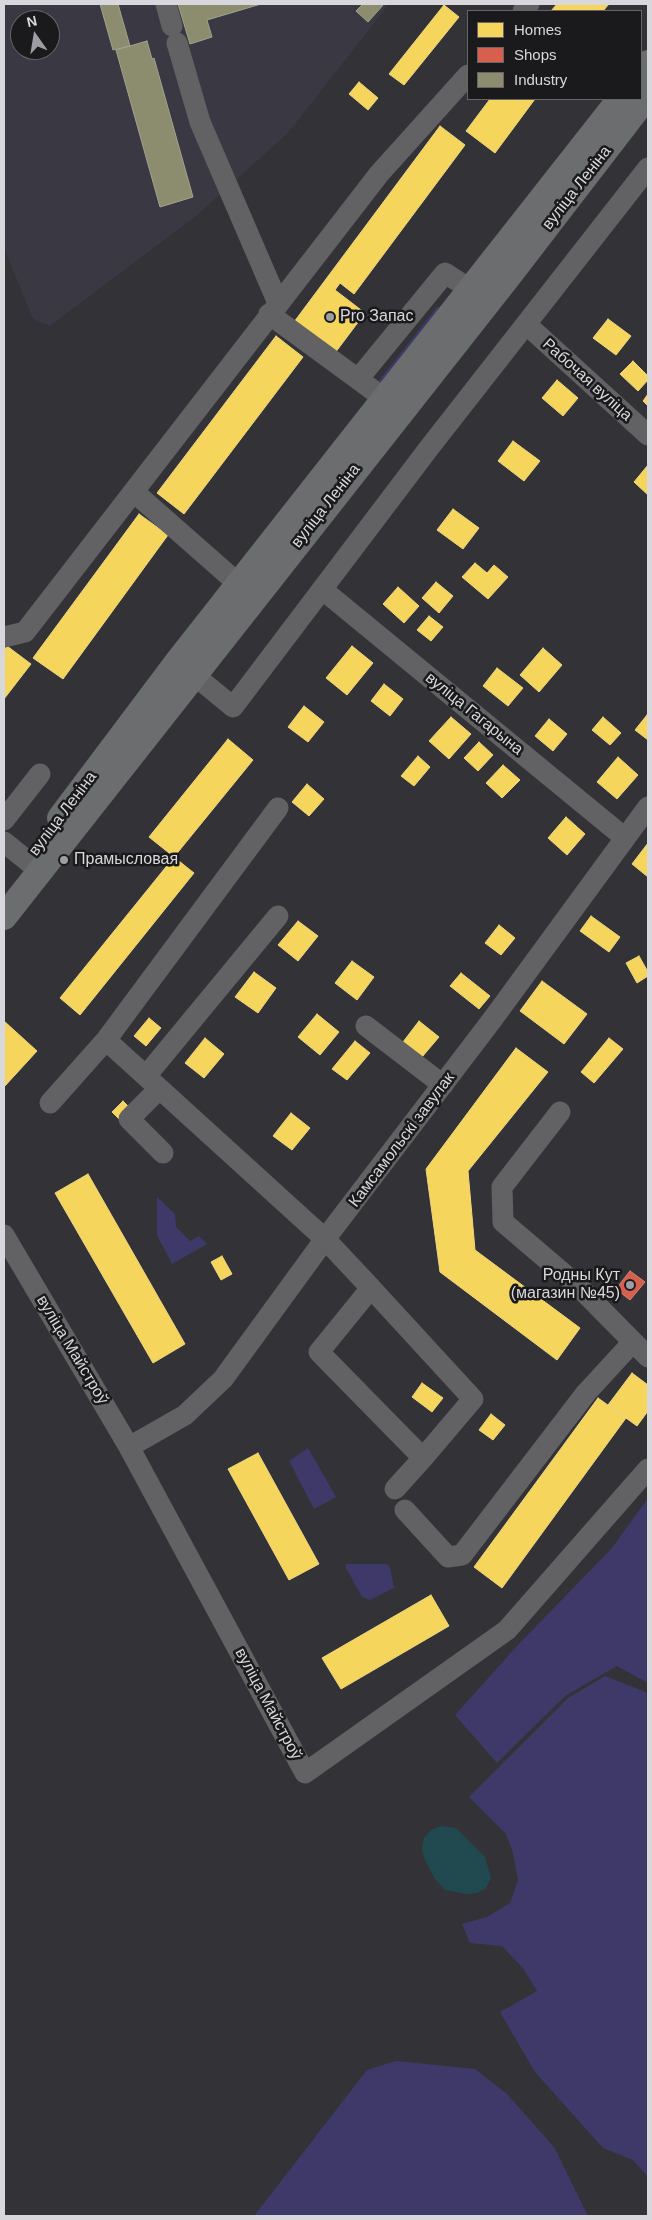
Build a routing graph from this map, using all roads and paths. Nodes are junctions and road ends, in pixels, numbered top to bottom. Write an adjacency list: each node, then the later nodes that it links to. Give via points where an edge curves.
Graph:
1 (166, 4): 7 (street, via 200,122)
2 (467, 76): 7 (street, via 379,174)
3 (648, 95): 6 (main road, вуліца Леніна)
4 (619, 100): 6 (main road, вуліца Леніна)
5 (648, 168): 8 (street)
6 (480, 294): 9 (street, via 445,273); 10 (main road, вуліца Леніна)
7 (274, 308): 9 (street); 12 (street)
8 (526, 324): 11 (street, Рабочая вуліца); 13 (street)
9 (359, 378): 10 (street)
10 (394, 404): 14 (main road, вуліца Леніна)
11 (648, 435)
12 (134, 492): 14 (street); 15 (street, via 24,632)
13 (323, 590): 16 (street, via 234,707); 21 (street, вуліца Гагарына)
14 (247, 591): 16 (main road, вуліца Леніна)
15 (4, 637)
16 (186, 668): 23 (main road, вуліца Леніна)
17 (40, 774): 20 (street)
18 (648, 807): 21 (street, Камсамольскі завулак)
19 (278, 808): 28 (street)
20 (4, 820)
21 (625, 838): 30 (street, Камсамольскі завулак)
22 (4, 842): 23 (street)
23 (34, 865): 24 (main road, вуліца Леніна); 26 (main road, вуліца Леніна)
24 (4, 890)
25 (278, 916): 29 (street)
26 (4, 917)
27 (366, 1026): 30 (street)
28 (106, 1040): 29 (street); 31 (street)
29 (153, 1082): 33 (street, via 128,1119); 35 (street)
30 (443, 1085): 35 (street, Камсамольскі завулак)
31 (50, 1103)
32 (560, 1112): 37 (street, via 502,1187 503,1222 578,1286)
33 (163, 1153)
34 (4, 1235): 39 (street, вуліца Майстроў)
35 (325, 1239): 36 (street); 39 (street, Камсамольскі завулак, via 223,1380 185,1415)
36 (371, 1288): 40 (street, via 473,1398); 40 (street, via 319,1352)
37 (632, 1343): 38 (street); 43 (street, via 586,1394 462,1555 448,1557)
38 (648, 1357)
39 (129, 1447): 41 (street, вуліца Майстроў, via 305,1773 507,1630)
40 (423, 1458): 42 (street)
41 (648, 1469)
42 (396, 1489)
43 (405, 1510)

